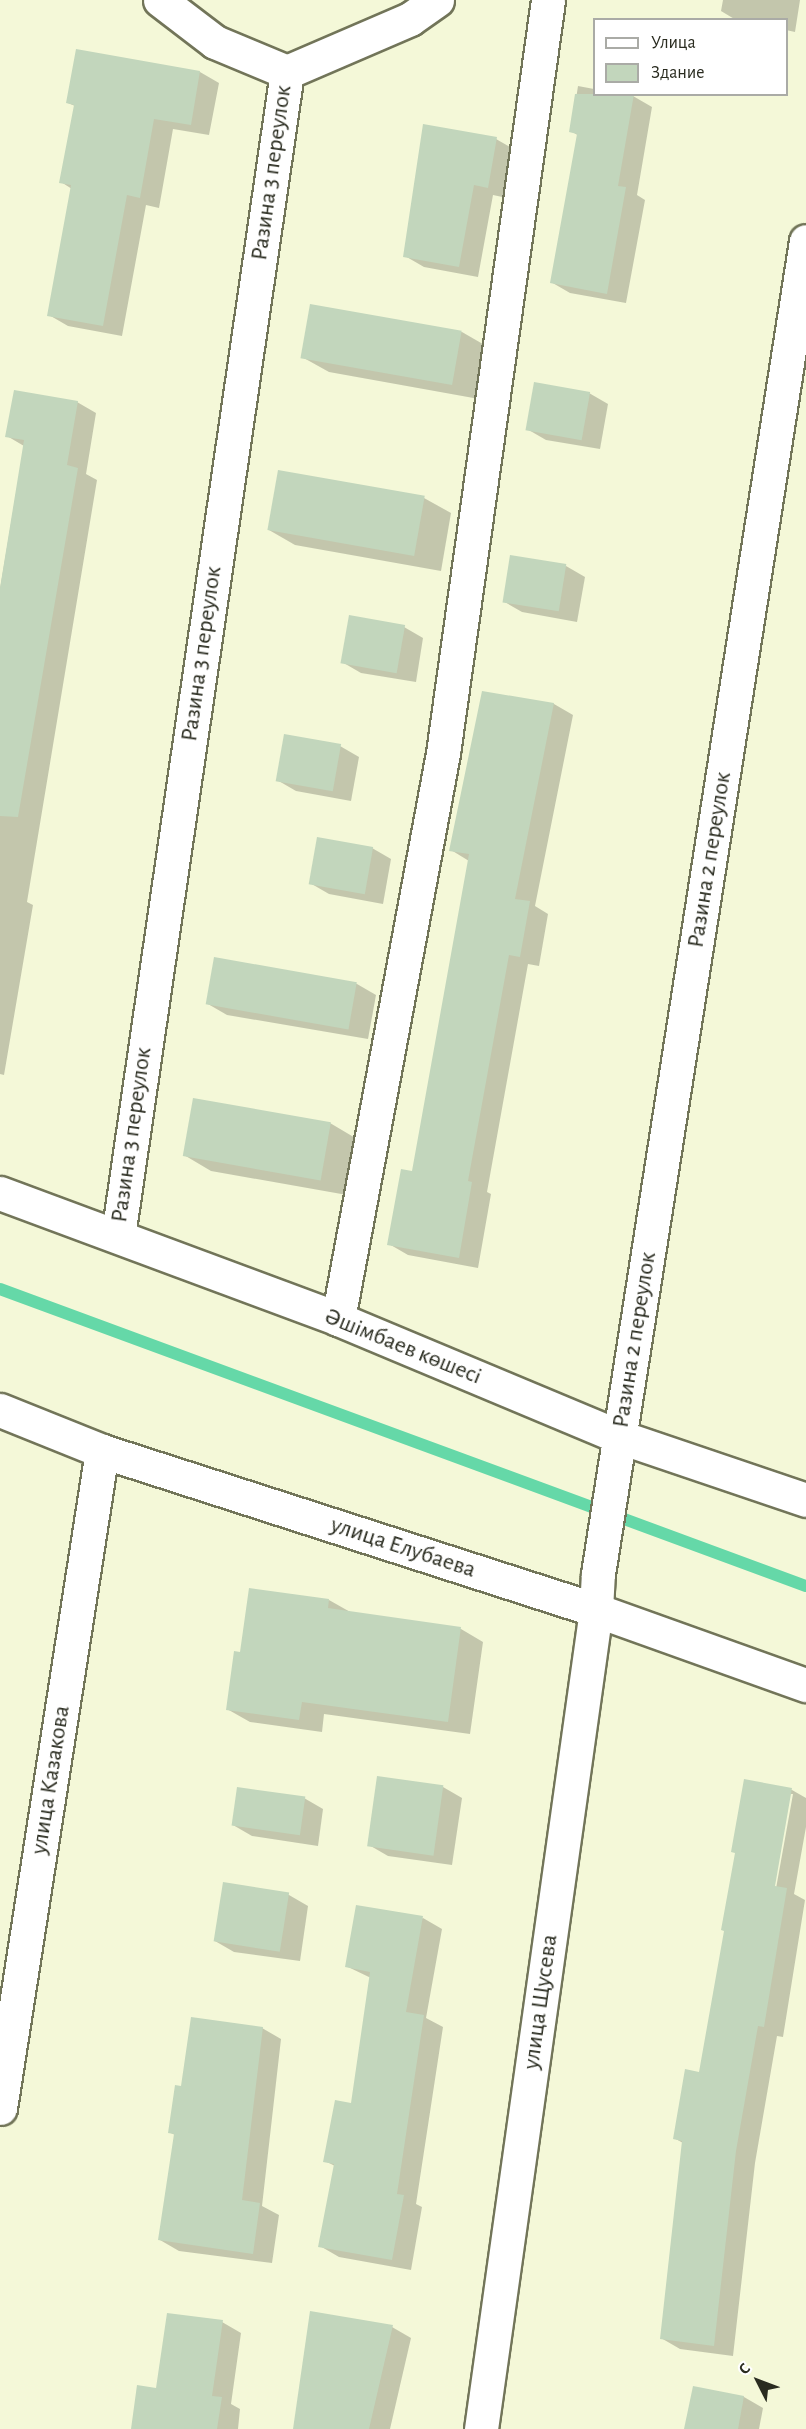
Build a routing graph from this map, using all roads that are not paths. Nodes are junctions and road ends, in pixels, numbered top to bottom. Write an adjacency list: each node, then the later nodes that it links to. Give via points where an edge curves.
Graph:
1 (160, 0): 4 (street, via 215,42)
2 (437, 0): 4 (street, via 410,19)
3 (548, 0): 8 (street, via 443,753)
4 (287, 72): 7 (street, Разина 3 переулок)
5 (806, 241): 10 (street, Разина 2 переулок)
6 (0, 1192): 7 (street, Әшімбаев көшесі)
7 (118, 1236): 8 (street, Әшімбаев көшесі)
8 (338, 1319): 10 (street, Әшімбаев көшесі)
9 (0, 1410): 11 (street, улица Елубаева)
10 (620, 1437): 12 (street, Әшімбаев көшесі); 13 (street, Разина 2 переулок)
11 (102, 1451): 14 (street, улица Елубаева); 16 (street, улица Казакова)
12 (806, 1500)
13 (598, 1574): 14 (street, улица Щусева)
14 (596, 1610): 15 (street, улица Елубаева); 17 (street, улица Щусева)
15 (806, 1685)
16 (0, 2108)
17 (481, 2429)

